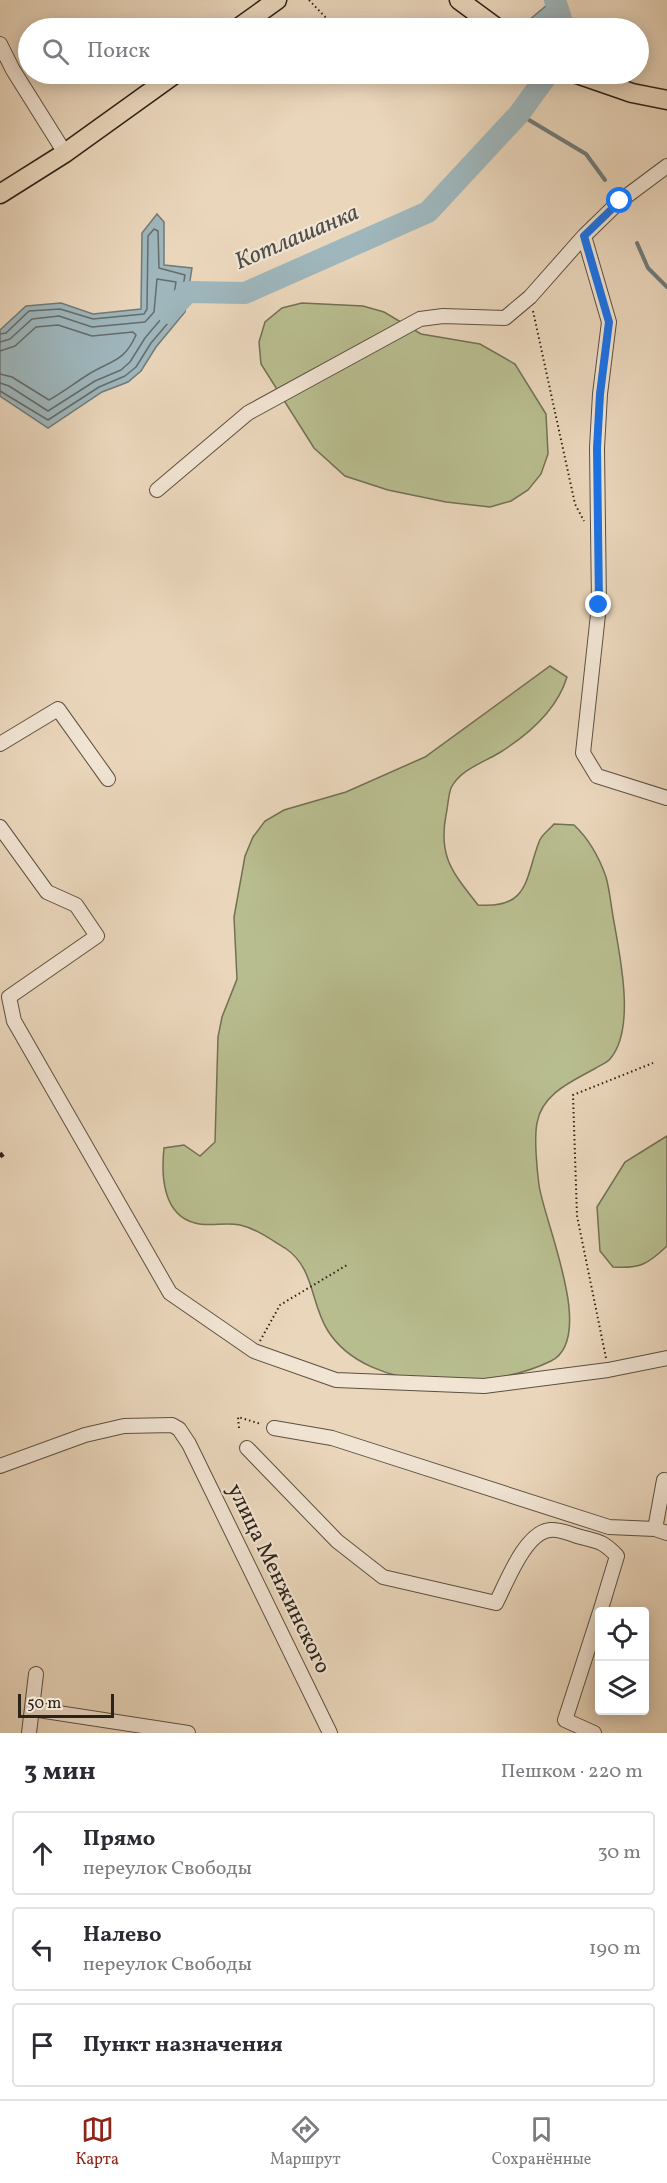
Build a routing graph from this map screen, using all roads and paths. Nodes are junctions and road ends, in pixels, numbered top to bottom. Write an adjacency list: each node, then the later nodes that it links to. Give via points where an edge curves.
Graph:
1 (309, 0): 5 (path)
2 (459, 0): 6 (main road)
3 (269, 3): 4 (main road)
4 (250, 18)
5 (326, 18)
6 (483, 18)
7 (0, 44): 8 (street)
8 (18, 78)
9 (22, 84): 13 (street)
10 (161, 84): 13 (main road)
11 (606, 84): 12 (main road)
12 (667, 100)
13 (65, 153): 15 (main road)
14 (667, 165): 16 (street, via 620,201)
15 (0, 194)
16 (584, 236): 17 (street); 19 (street, via 609,322 600,394)
17 (530, 297): 18 (street, via 505,318 420,319 248,413); 19 (path, via 575,504)
18 (157, 490)
19 (598, 548): 22 (street, via 599,605 583,753 597,776)
20 (0, 744): 21 (street, via 58,709)
21 (108, 779)
22 (667, 798)
23 (0, 827): 26 (street, via 47,892 76,905 98,936 9,997 14,1021 170,1293)
24 (653, 1063): 28 (path, via 573,1095 577,1216)
25 (347, 1264): 26 (path, via 280,1305)
26 (254, 1351): 28 (street, via 336,1380 484,1386)
27 (667, 1358): 28 (street)
28 (608, 1370)
29 (239, 1428): 30 (path, via 238,1417)
30 (274, 1428): 34 (street, via 332,1438)
31 (247, 1448): 36 (street, via 337,1541 383,1577 496,1603 524,1550 540,1533 562,1531)
32 (0, 1466): 43 (street, улица Менжинского, via 85,1434 124,1426 172,1425 179,1429)
33 (667, 1481): 35 (street, via 664,1480)
34 (609, 1527): 35 (street); 36 (street)
35 (661, 1531)
36 (604, 1542): 37 (street, via 617,1556)
37 (602, 1607)
38 (595, 1627): 44 (street, via 565,1720)
39 (36, 1674): 40 (street)
40 (32, 1709): 41 (street); 42 (street)
41 (29, 1733)
42 (188, 1733)
43 (330, 1733)
44 (594, 1733)

